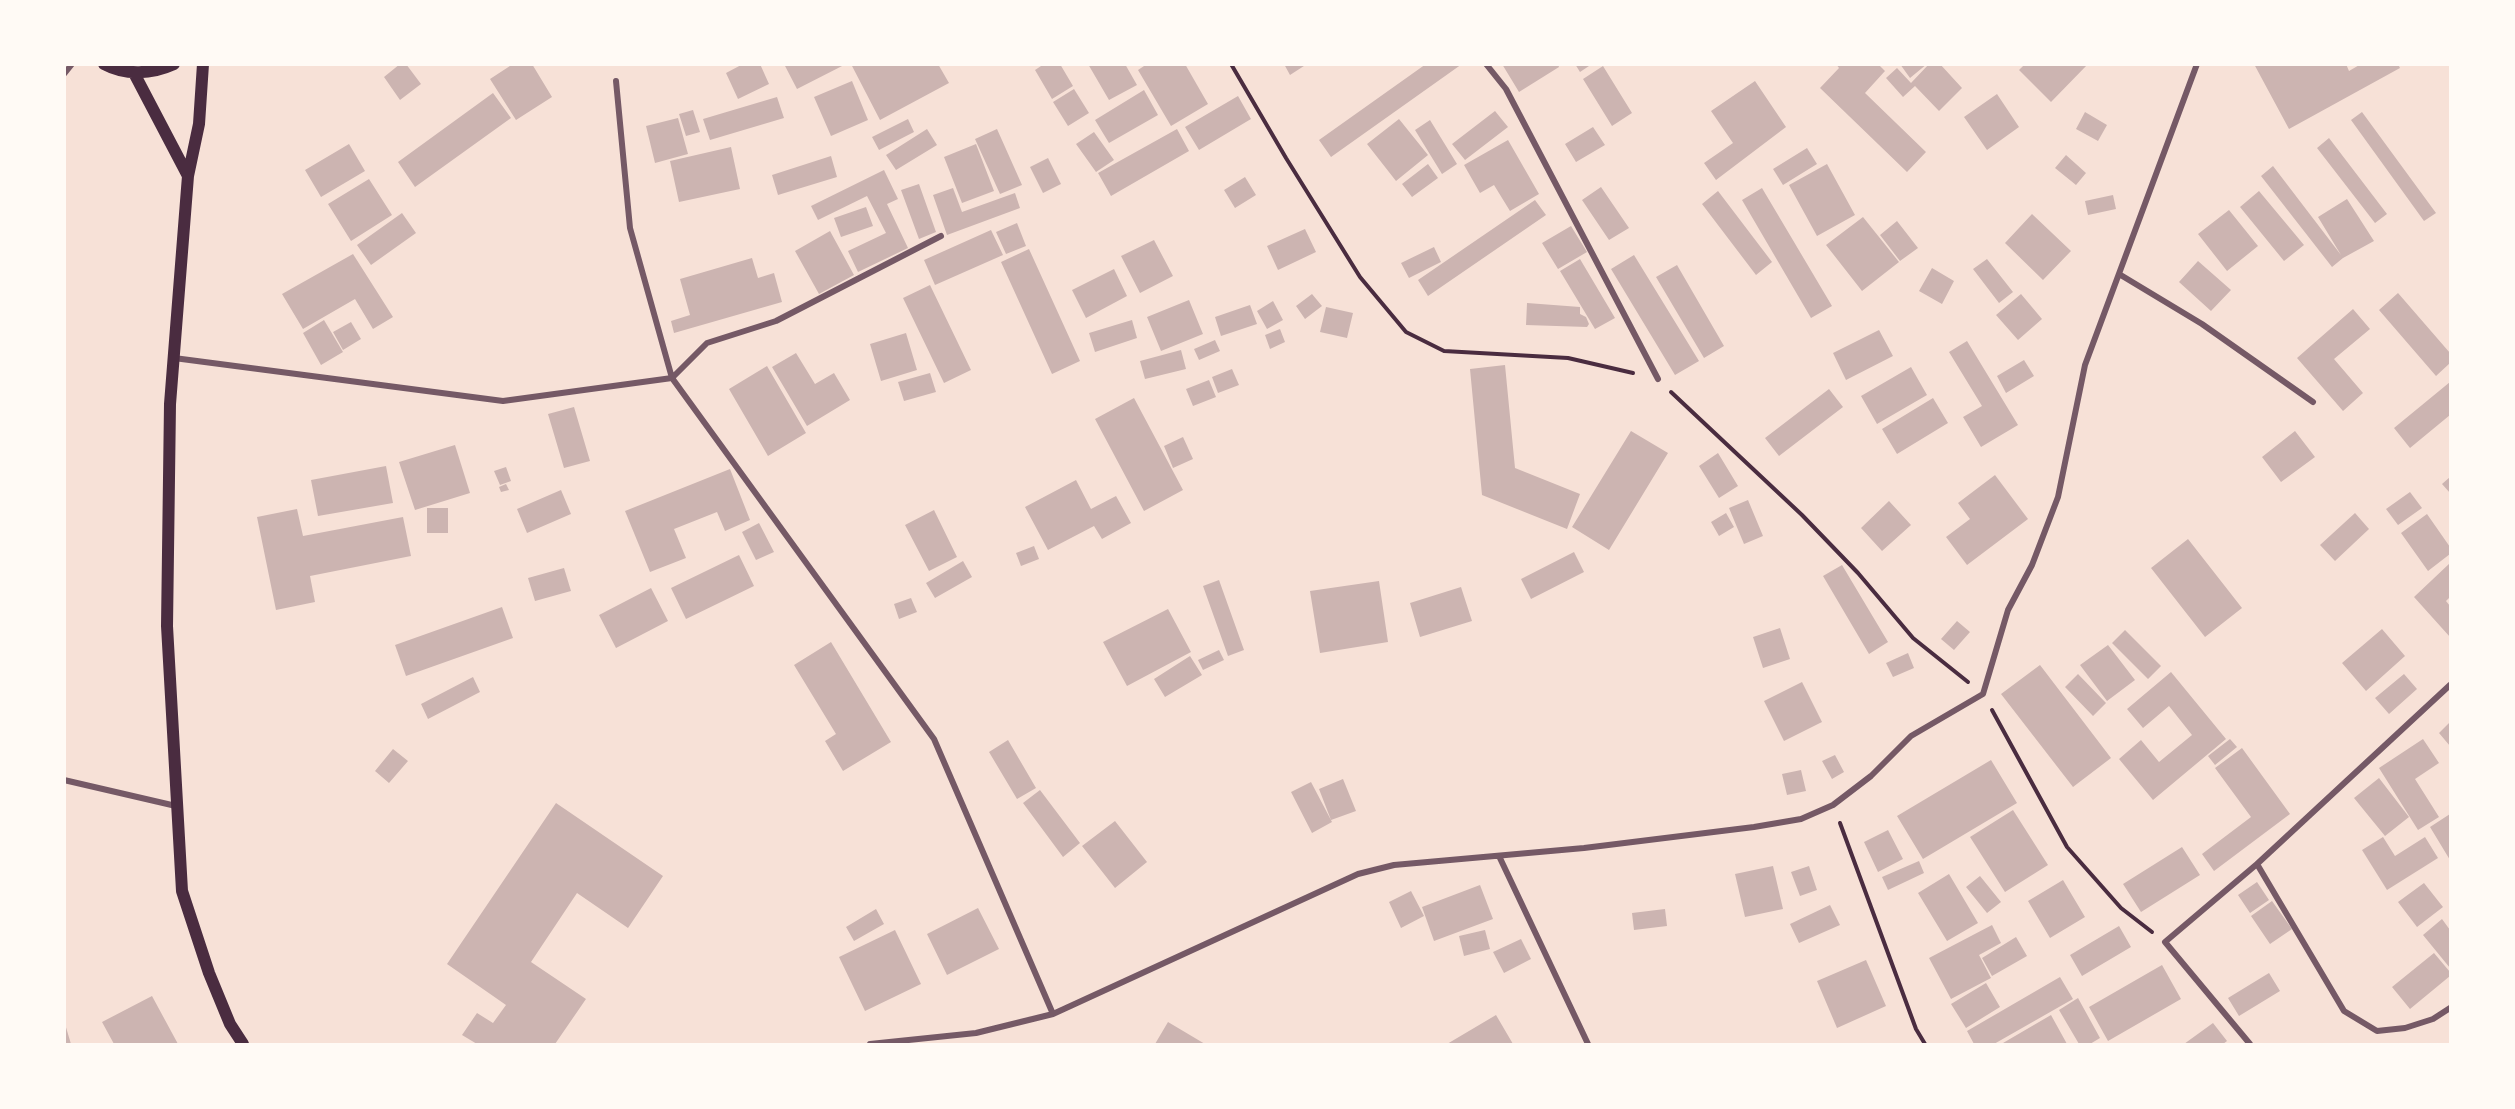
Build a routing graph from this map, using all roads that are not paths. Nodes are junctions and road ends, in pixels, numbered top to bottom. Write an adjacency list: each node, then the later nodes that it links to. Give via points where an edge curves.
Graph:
1 (72, 64): 8 (street)
2 (104, 64): 7 (main road)
3 (174, 64): 7 (main road, via 160,71)
4 (203, 64): 10 (main road, via 199,124)
5 (1486, 64): 15 (street, via 1506,89)
6 (2197, 64): 12 (street)
7 (134, 73): 10 (main road)
8 (64, 74)
9 (616, 81): 14 (street, via 630,228)
10 (188, 176): 13 (main road)
11 (941, 236): 14 (street, via 776,321 706,343)
12 (2119, 274): 16 (street, via 2202,324); 20 (street, via 2085,365 2058,497 2032,565 2008,610 1983,694 1911,736 1871,776 1833,805 1801,819)
13 (174, 358): 14 (street, via 503,401); 19 (main road, via 167,626)
14 (672, 378): 23 (street, via 934,739)
15 (1658, 379)
16 (2313, 402)
17 (2451, 685): 21 (street)
18 (64, 780): 19 (street)
19 (176, 806): 24 (main road, via 182,891 209,973 230,1024)
20 (1499, 856): 23 (street, via 1394,865 1358,874); 26 (street)
21 (2257, 864): 22 (street, via 2344,1011 2377,1031 2433,1019); 27 (street, via 2165,942)
22 (2451, 1008)
23 (1053, 1014): 25 (street, via 976,1034)
24 (243, 1044)
25 (870, 1044)
26 (1588, 1044)
27 (2250, 1044)

